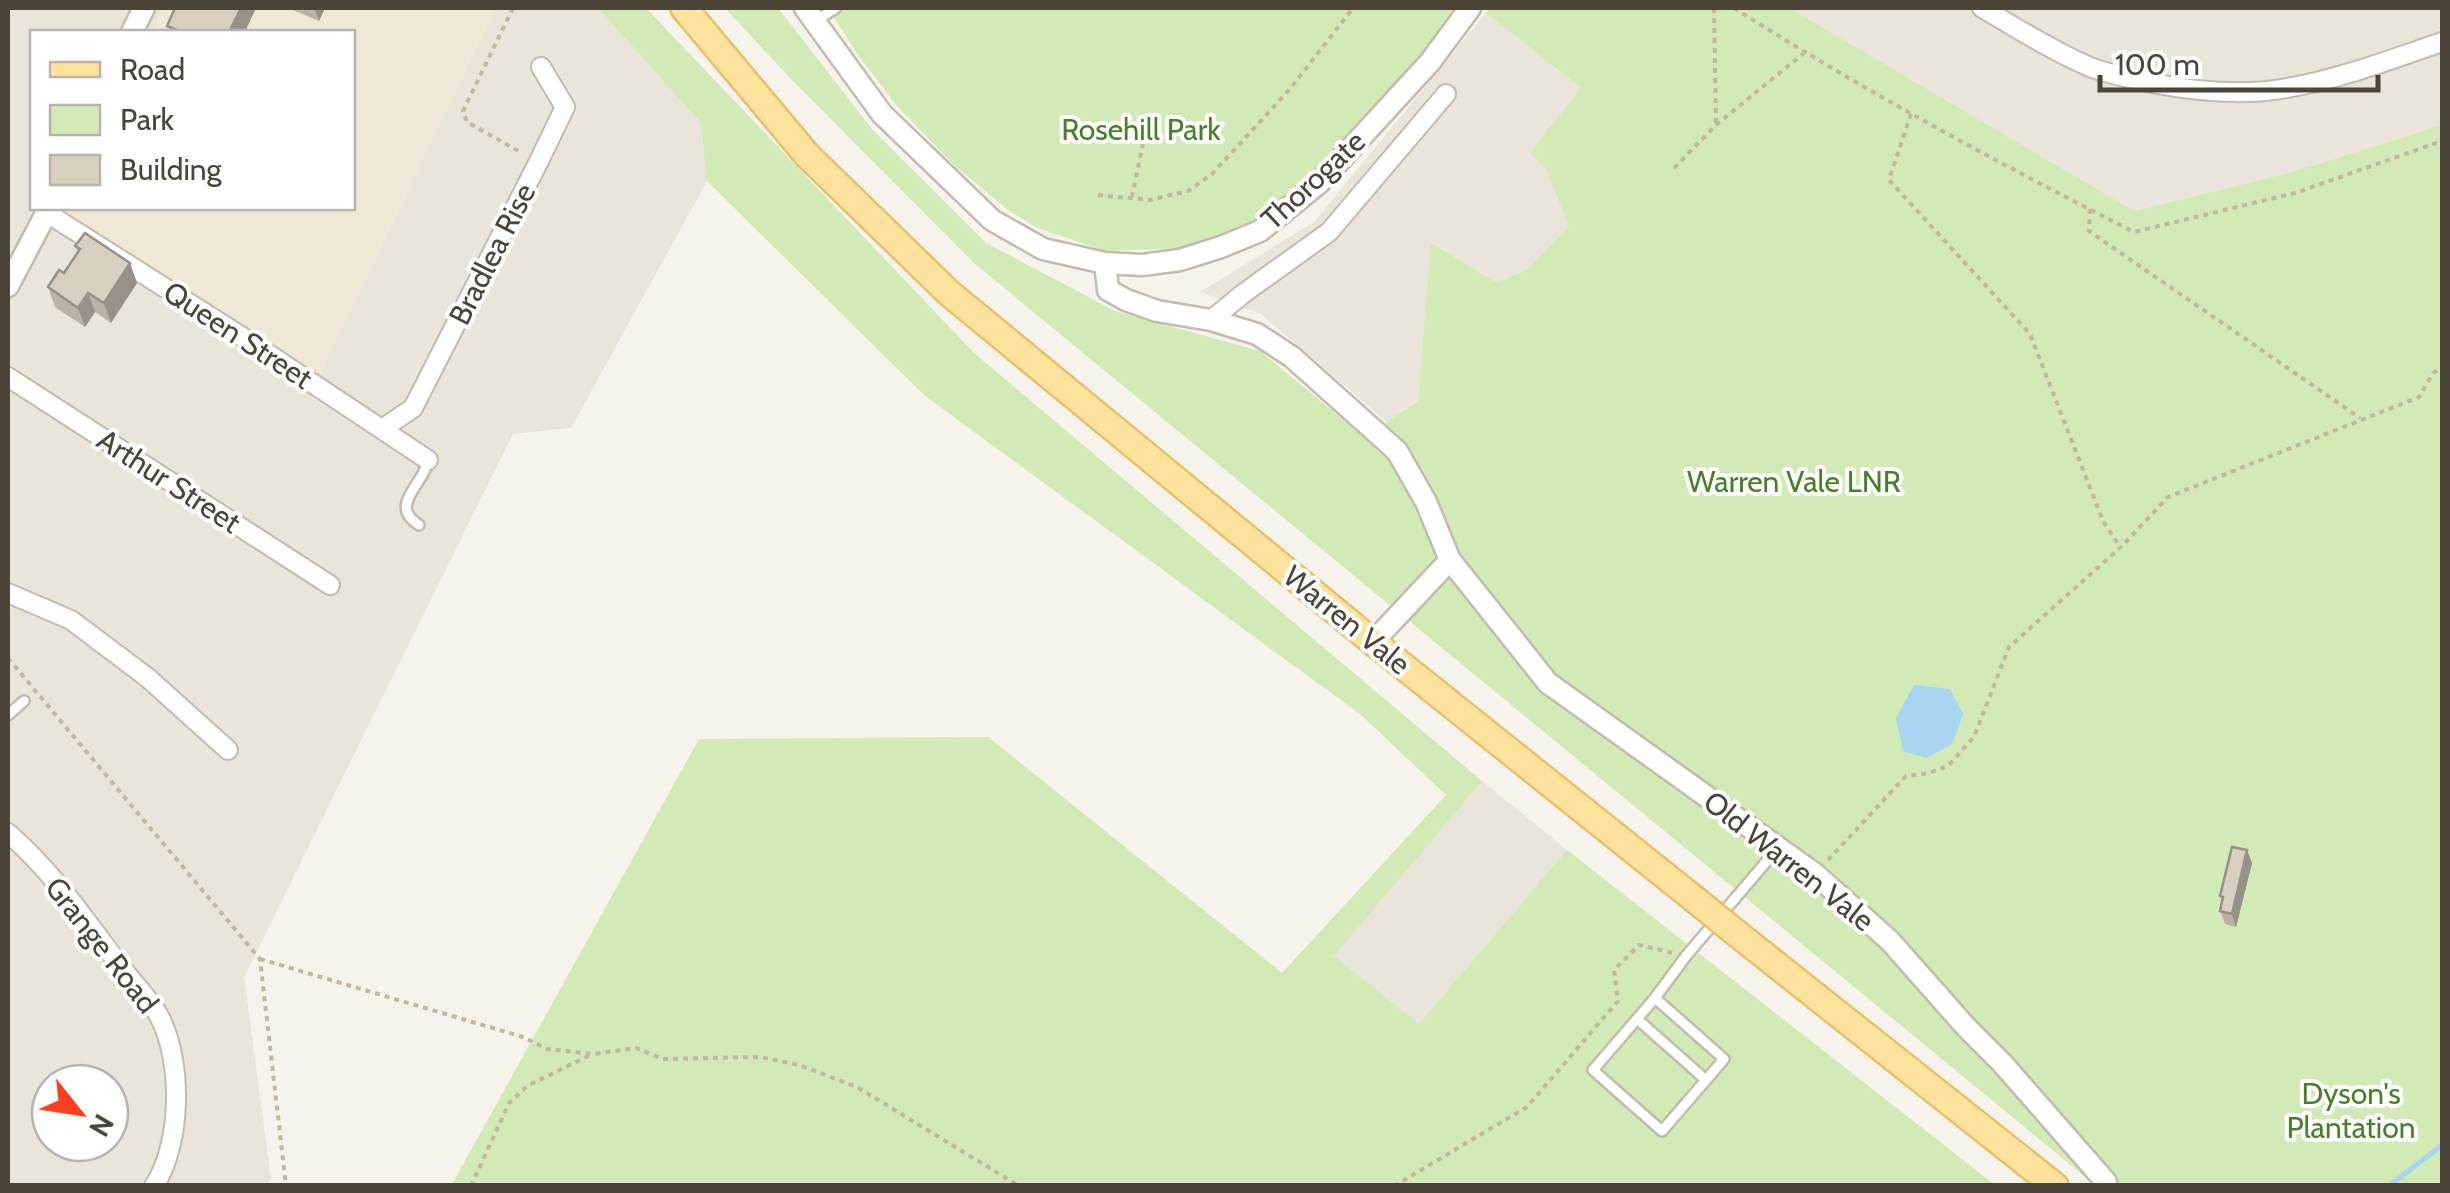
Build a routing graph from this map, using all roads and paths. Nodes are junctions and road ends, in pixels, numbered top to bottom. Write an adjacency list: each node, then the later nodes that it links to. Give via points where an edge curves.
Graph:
1 (513, 8): 20 (path, via 463,111 476,128)
2 (684, 8): 39 (main road, Warren Vale, via 807,154 949,293)
3 (836, 8): 10 (lane)
4 (1353, 8): 23 (path, via 1212,174 1188,190)
5 (1470, 8): 26 (street, Thorogate, via 1319,183 1260,231 1180,260)
6 (1714, 8): 18 (path)
7 (1734, 8): 13 (path)
8 (1982, 8): 11 (street)
9 (2022, 8): 11 (street)
10 (810, 14): 26 (street, via 882,114 992,220 1044,249)
11 (2010, 24): 12 (street, via 2092,68 2189,90 2238,93 2288,88)
12 (2442, 42)
13 (1804, 53): 17 (path); 18 (path)
14 (541, 66): 20 (street, Bradlea Rise, via 565,106)
15 (1446, 94): 28 (street, via 1329,232)
16 (1148, 114): 23 (path)
17 (1911, 114): 24 (path); 35 (path, via 1889,180 2030,334 2103,521)
18 (1716, 124): 21 (path)
19 (2442, 142): 24 (path, via 2296,193 2134,232)
20 (540, 161): 32 (street, Bradlea Rise, via 413,408)
21 (1674, 168)
22 (1098, 194): 23 (path)
23 (1132, 198)
24 (2090, 209): 31 (path, via 2089,231)
25 (48, 210): 27 (street); 32 (street, Queen Street)
26 (1105, 263): 28 (street, Old Warren Vale, via 1108,290 1126,300)
27 (8, 286)
28 (1211, 320): 36 (street, Old Warren Vale, via 1257,334 1292,357 1397,450)
29 (2442, 368): 31 (path, via 2419,396)
30 (8, 377): 37 (street, Arthur Street)
31 (2361, 418): 35 (path, via 2168,497)
32 (382, 429): 33 (street, Queen Street)
33 (428, 460): 34 (lane, via 405,508)
34 (419, 525)
35 (2121, 548): 46 (path, via 2009,647 1974,738 1948,766 1906,776)
36 (1450, 560): 39 (street); 45 (street, Old Warren Vale, via 1548,683)
37 (330, 585)
38 (8, 594): 43 (street, via 71,620)
39 (1373, 642): 58 (main road, Warren Vale, bridge)
40 (8, 658): 48 (path)
41 (24, 701): 42 (lane)
42 (8, 716)
43 (228, 750)
44 (8, 833): 53 (street, Grange Road, via 159,1016 175,1084 174,1125)
45 (1778, 848): 46 (street, Old Warren Vale); 47 (lane)
46 (1814, 874): 59 (street, Old Warren Vale, via 1890,942)
47 (1686, 956): 49 (lane); 57 (path, via 1640,946 1614,970 1618,1001 1527,1108)
48 (260, 959): 51 (path, via 523,1037 546,1050); 54 (path)
49 (1655, 998): 50 (lane); 52 (lane, via 1724,1059)
50 (1637, 1019): 52 (lane); 52 (lane, via 1592,1070 1662,1130)
51 (592, 1054): 55 (path, via 527,1086 509,1103); 56 (path, via 636,1048 663,1059 760,1057 798,1065 857,1087)
52 (1706, 1080)
53 (154, 1186)
54 (286, 1186)
55 (471, 1186)
56 (1019, 1186)
57 (1394, 1186)
58 (2054, 1186)
59 (2106, 1186)

